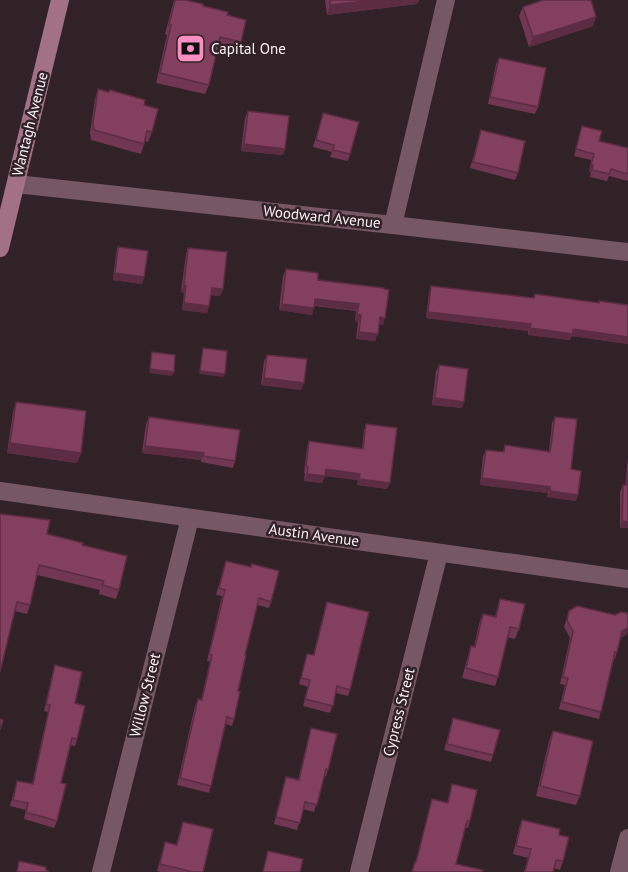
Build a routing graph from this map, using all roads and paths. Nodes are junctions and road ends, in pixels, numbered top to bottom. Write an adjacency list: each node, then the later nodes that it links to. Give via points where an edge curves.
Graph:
1 (60, 0): 3 (main road, Wantagh Avenue)
2 (446, 0): 4 (street)
3 (16, 184): 4 (street, Woodward Avenue); 5 (main road, Wantagh Avenue)
4 (393, 225): 6 (street, Woodward Avenue)
5 (0, 248)
6 (628, 252)
7 (0, 491): 8 (street, Austin Avenue)
8 (190, 518): 9 (street, Austin Avenue); 12 (street, Willow Street)
9 (439, 553): 10 (street, Austin Avenue); 13 (street, Cypress Street)
10 (628, 579)
11 (628, 838): 14 (street)
12 (101, 872)
13 (359, 872)
14 (619, 872)

